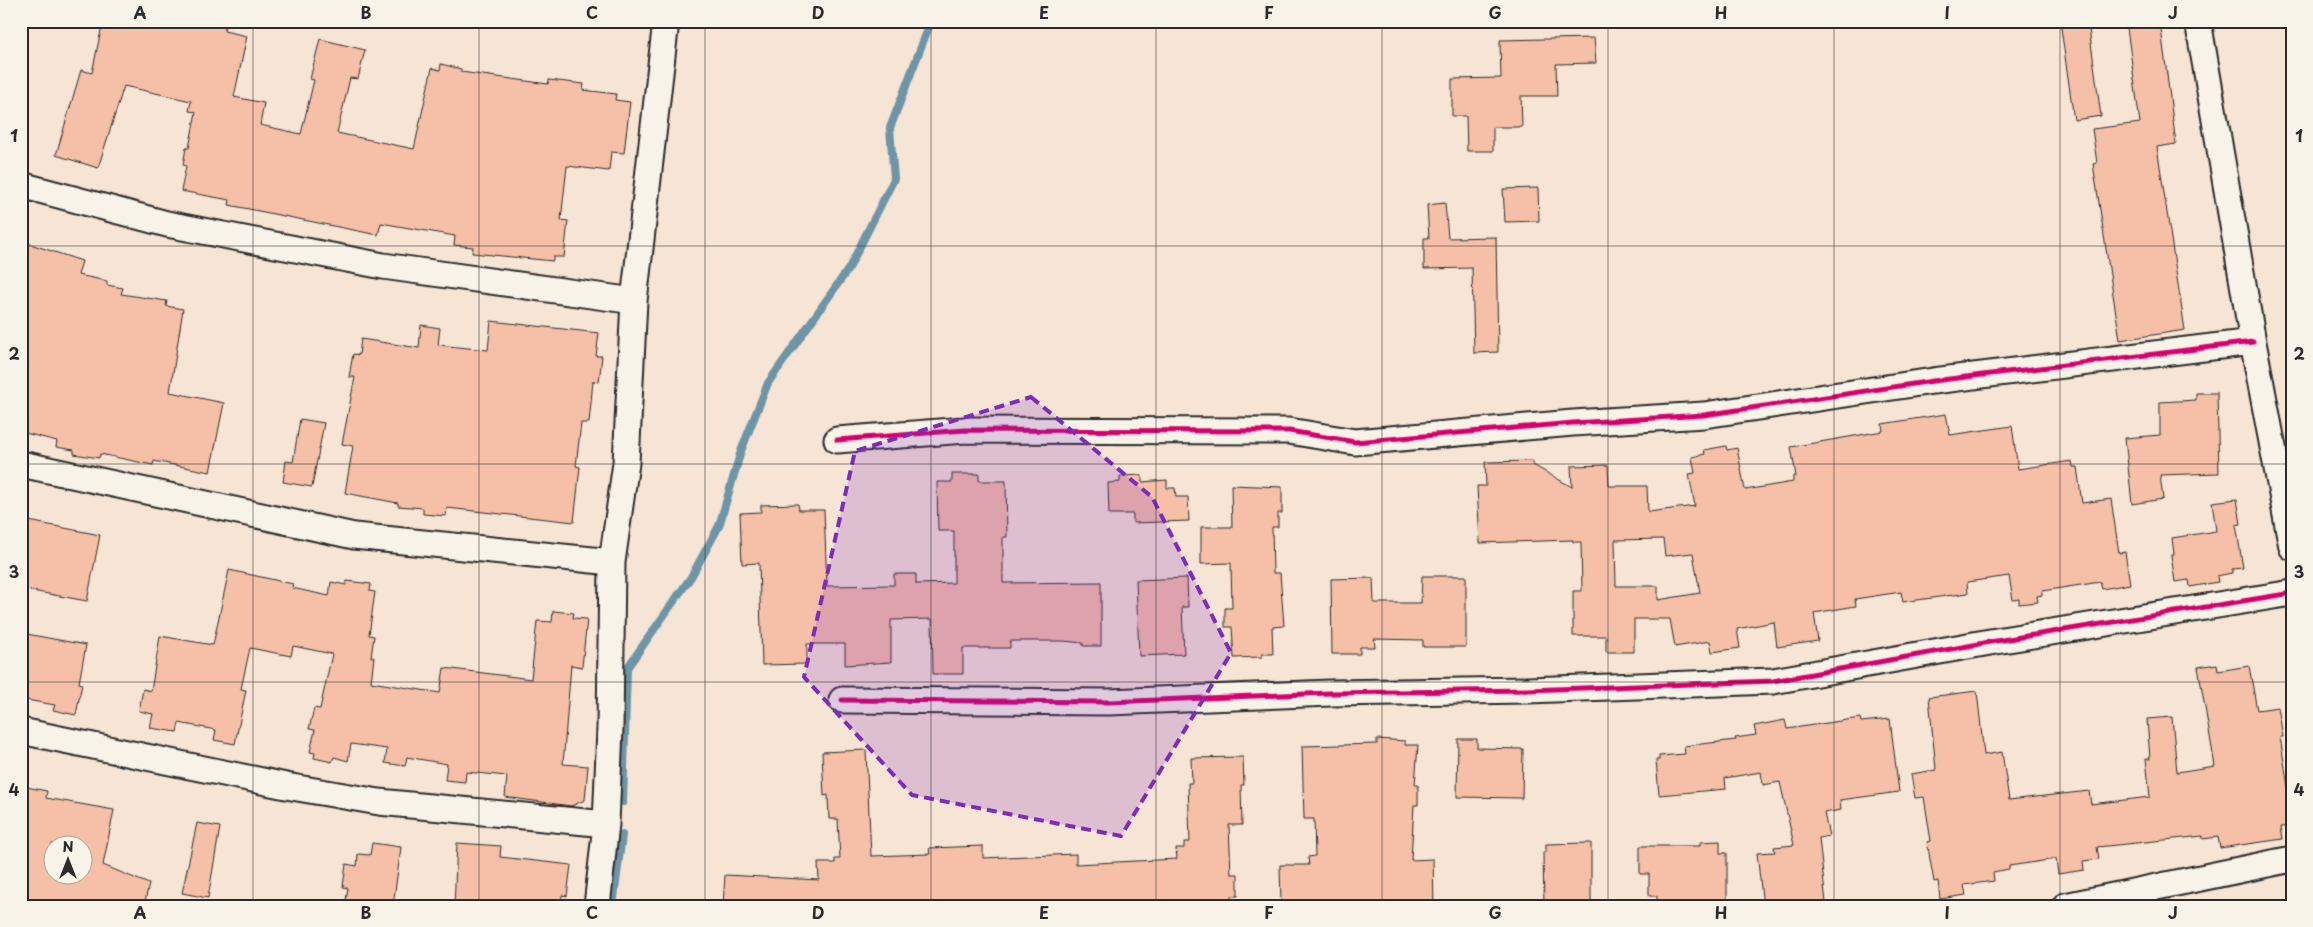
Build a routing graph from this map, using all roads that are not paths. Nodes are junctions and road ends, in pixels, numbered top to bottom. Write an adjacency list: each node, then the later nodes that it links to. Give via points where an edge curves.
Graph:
1 (666, 21): 4 (street)
2 (2198, 21): 5 (street)
3 (21, 185): 4 (street, via 167,224 374,265)
4 (634, 301): 9 (street, via 626,463)
5 (2253, 342): 6 (street, via 1933,381 1704,415 1355,442 1289,431 1240,430 965,430); 8 (street)
6 (837, 440)
7 (21, 464): 9 (street, via 354,536)
8 (2292, 547)
9 (612, 562): 13 (street, via 611,719)
10 (2292, 593): 11 (street, via 1773,681 1109,702)
11 (842, 700)
12 (21, 731): 13 (street, via 379,802)
13 (606, 824): 15 (street)
14 (2292, 858): 16 (street)
15 (597, 906)
16 (2065, 906)

